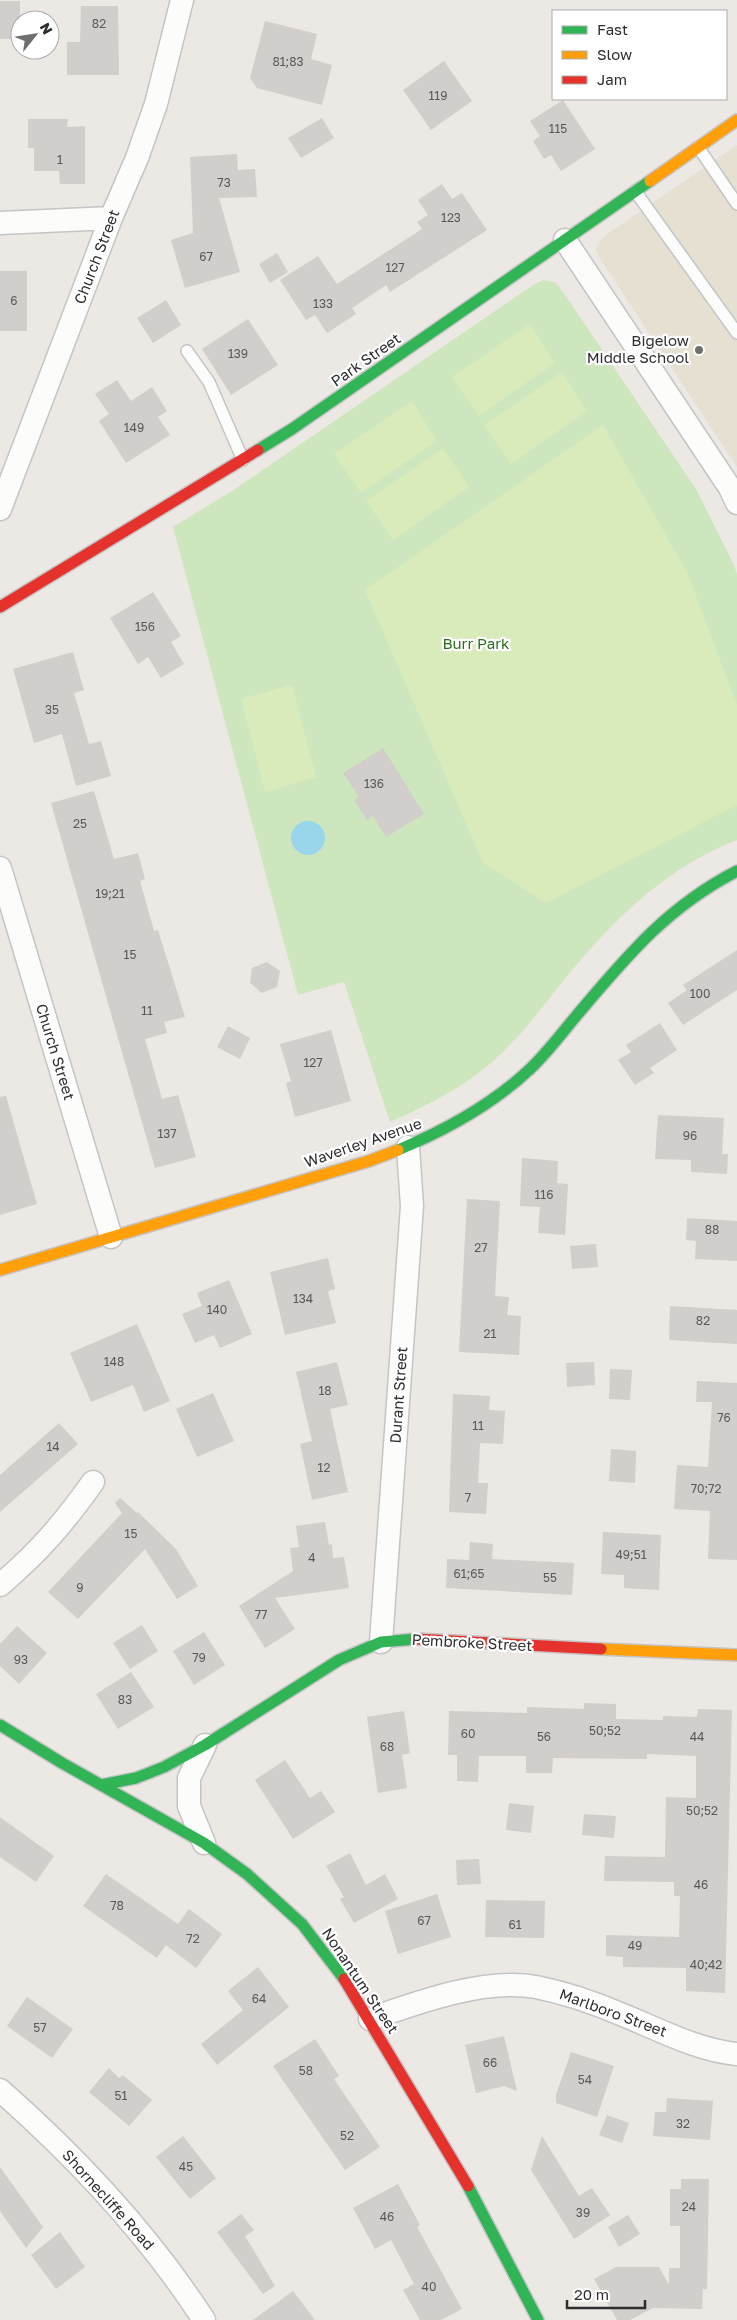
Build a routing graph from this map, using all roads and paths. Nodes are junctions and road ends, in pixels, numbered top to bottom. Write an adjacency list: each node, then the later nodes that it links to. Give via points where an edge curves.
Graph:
1 (182, 0): 6 (street, Church Street, via 156,104)
2 (737, 120): 3 (street, Park Street)
3 (698, 147): 4 (street, Park Street); 5 (lane)
4 (635, 191): 8 (street, Park Street); 9 (lane)
5 (737, 204)
6 (111, 218): 7 (street); 13 (street, Church Street)
7 (0, 223)
8 (565, 240): 11 (street, Park Street, via 353,388); 12 (street)
9 (737, 333)
10 (188, 351): 11 (lane, via 209,382)
11 (243, 460): 14 (street, Park Street)
12 (737, 503)
13 (0, 509)
14 (0, 607)
15 (0, 868): 18 (street, Church Street)
16 (737, 871): 17 (street, Waverley Avenue, via 711,883 656,925 531,1067 509,1086 452,1126)
17 (408, 1147): 18 (street, Waverley Avenue); 22 (street, Durant Street, via 412,1206)
18 (111, 1236): 19 (street, Waverley Avenue)
19 (0, 1270)
20 (93, 1482): 21 (street, via 65,1522)
21 (0, 1585)
22 (381, 1642): 23 (street, Pembroke Street, via 419,1639); 25 (street, Pembroke Street, via 339,1660)
23 (737, 1655)
24 (0, 1725): 26 (street, Nonantum Street)
25 (205, 1745): 26 (street, Pembroke Street, via 136,1778); 27 (street, via 189,1778 189,1806)
26 (101, 1785): 27 (street, Nonantum Street)
27 (204, 1843): 28 (street, Nonantum Street, via 247,1874 302,1924 335,1965)
28 (370, 2019): 29 (street, Marlboro Street, via 439,1996 488,1987 534,1987 580,1998 699,2047); 32 (street, Nonantum Street, via 478,2202)
29 (737, 2054)
30 (0, 2090): 31 (street, Shornecliffe Road, via 34,2121 146,2241)
31 (204, 2320)
32 (538, 2320)

